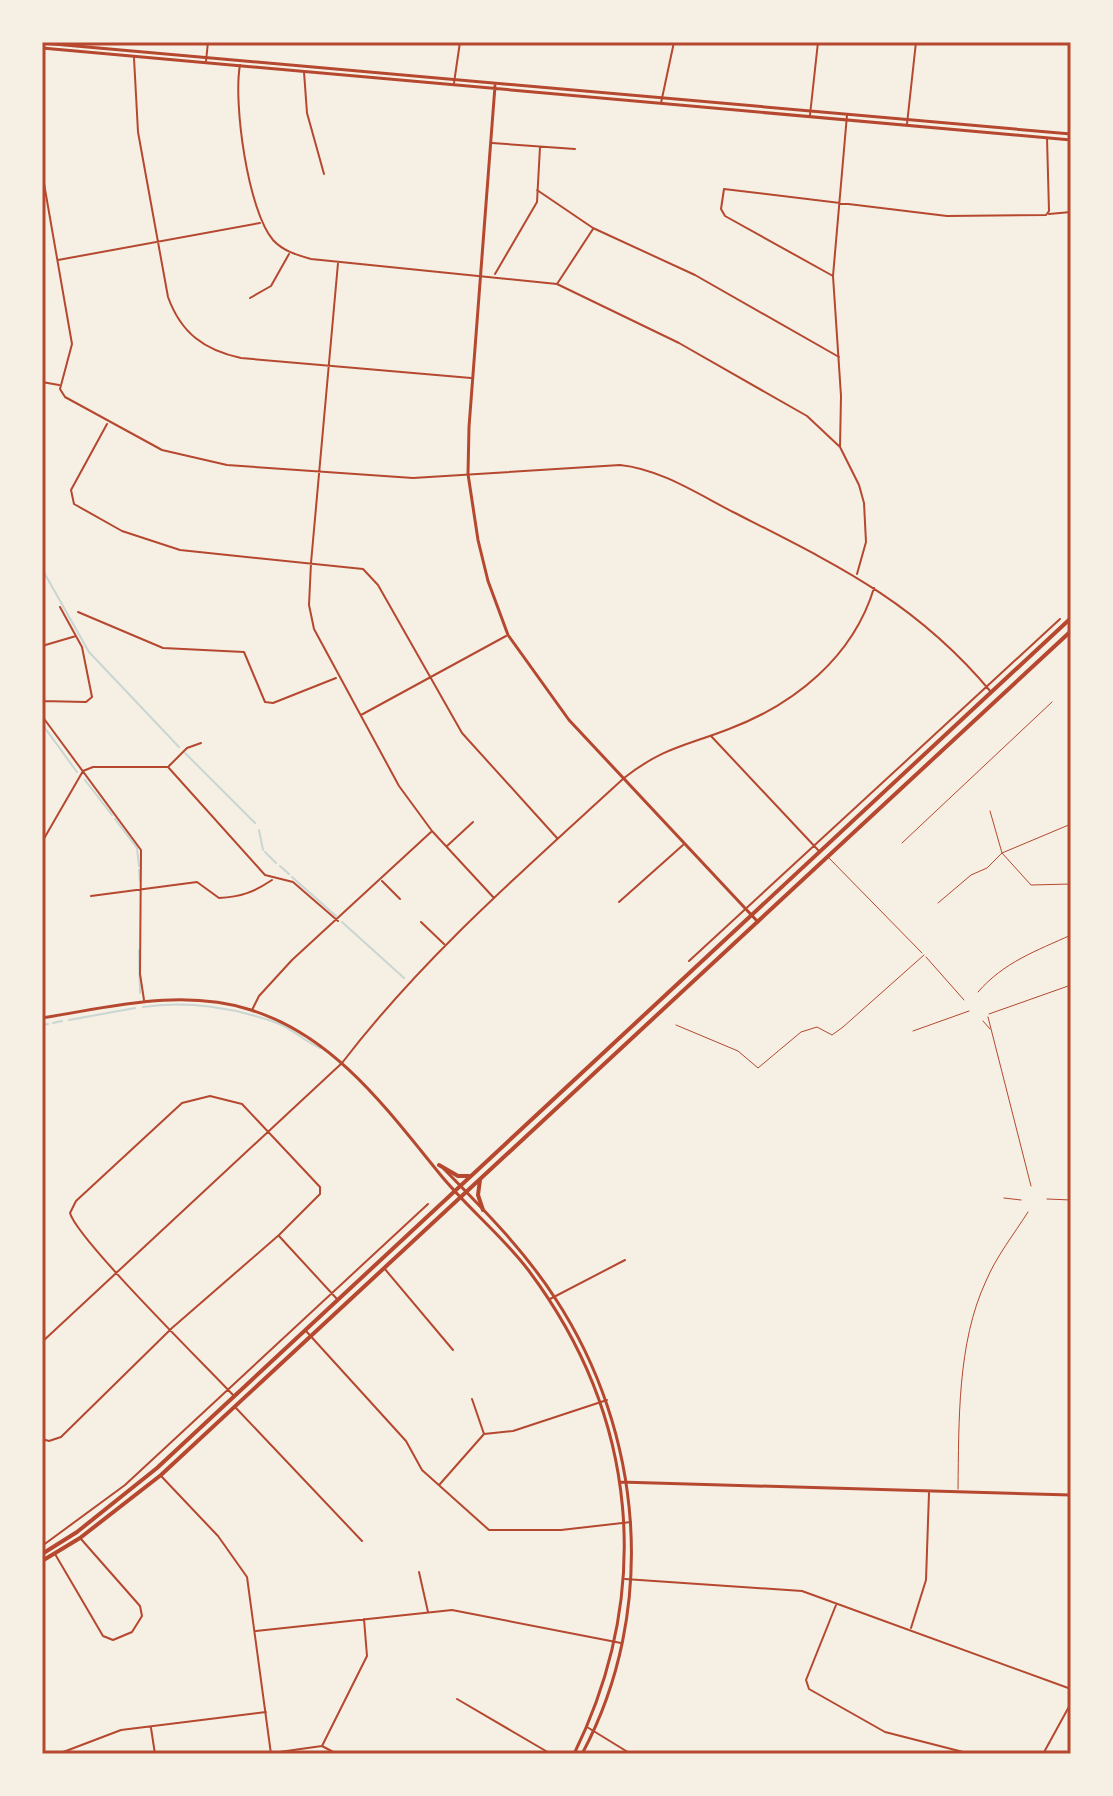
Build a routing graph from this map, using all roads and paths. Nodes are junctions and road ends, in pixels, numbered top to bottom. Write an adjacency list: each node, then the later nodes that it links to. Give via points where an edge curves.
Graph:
1 (208, 42): 8 (street)
2 (460, 42): 11 (street)
3 (674, 42): 13 (street)
4 (818, 42): 14 (street)
5 (916, 42): 16 (street)
6 (42, 46): 7 (main road)
7 (134, 53): 8 (main road); 30 (street, via 138,132)
8 (207, 58): 9 (main road); 11 (main road)
9 (240, 64): 10 (main road); 28 (street, via 237,101)
10 (304, 71): 11 (main road); 23 (street, via 307,113)
11 (454, 80): 12 (main road)
12 (495, 85): 13 (main road); 19 (main road)
13 (661, 100): 14 (main road)
14 (810, 112): 15 (main road)
15 (847, 116): 16 (main road); 25 (street)
16 (907, 121): 17 (main road)
17 (1047, 134): 18 (main road); 27 (street)
18 (1071, 137)
19 (491, 143): 20 (street); 34 (main road)
20 (540, 147): 21 (street); 24 (street)
21 (575, 149)
22 (42, 172): 32 (street)
23 (324, 174)
24 (537, 190): 29 (street); 35 (street, via 537,202)
25 (838, 202): 27 (street, via 947,216); 36 (street); 36 (street, via 729,188 722,192 725,216)
26 (1071, 212): 27 (street)
27 (1048, 214)
28 (262, 223): 30 (street); 31 (street)
29 (593, 228): 37 (street); 39 (street, via 695,275)
30 (158, 243): 32 (street); 40 (street, via 175,316 201,344 241,358)
31 (290, 253): 33 (street); 38 (street, via 271,286)
32 (57, 260): 43 (street, via 72,344)
33 (338, 262): 34 (street); 40 (street)
34 (479, 274): 35 (street); 41 (main road)
35 (494, 275): 37 (street)
36 (833, 276): 39 (street)
37 (557, 284): 45 (street, via 676,342 807,416)
38 (250, 298)
39 (839, 357): 45 (street)
40 (329, 364): 41 (street); 46 (street)
41 (471, 378): 47 (main road)
42 (42, 382): 43 (street)
43 (60, 385): 44 (street, via 65,397)
44 (108, 422): 46 (street, via 189,458); 48 (street, via 71,490 74,504 122,531 180,550)
45 (840, 447): 49 (street, via 864,503 866,542)
46 (319, 471): 47 (street, via 413,478); 48 (street)
47 (468, 474): 49 (street, via 635,468 686,487); 56 (main road, via 488,581)
48 (311, 563): 59 (street, via 314,629); 60 (street, via 356,565 371,574)
49 (856, 575): 50 (street)
50 (875, 586): 61 (street, via 936,635); 68 (street, via 850,642 827,668 770,709)
51 (60, 607): 57 (street)
52 (78, 612): 59 (street, via 163,648 244,652 265,702)
53 (1071, 618): 63 (main road)
54 (1060, 619): 61 (street)
55 (1071, 631): 85 (main road)
56 (508, 635): 60 (street); 72 (main road, via 555,703)
57 (76, 636): 58 (street); 64 (street, via 88,663 90,701)
58 (42, 646)
59 (337, 677): 67 (street)
60 (428, 678): 67 (street); 77 (street, via 462,733)
61 (986, 686): 63 (street); 81 (street)
62 (42, 688): 64 (street)
63 (993, 694): 83 (main road)
64 (44, 701): 66 (street)
65 (1052, 702): 79 (lane)
66 (42, 716): 71 (street)
67 (360, 716): 76 (street, via 399,786)
68 (710, 736): 72 (street, via 673,746); 81 (street)
69 (201, 743): 70 (street, via 187,748)
70 (168, 767): 71 (street); 86 (street)
71 (83, 771): 78 (street); 89 (street, via 141,850)
72 (624, 778): 77 (street); 80 (main road)
73 (990, 811): 84 (lane)
74 (473, 822): 82 (street)
75 (1071, 824): 84 (lane)
76 (432, 831): 82 (street); 87 (street)
77 (558, 839): 92 (street)
78 (42, 842)
79 (902, 843)
80 (684, 844): 93 (street); 95 (main road)
81 (814, 846): 83 (street); 95 (street)
82 (446, 847): 92 (street)
83 (820, 852): 96 (main road)
84 (1002, 853): 88 (lane, via 1031,885); 94 (lane)
85 (826, 856): 99 (main road); 102 (lane)
86 (273, 880): 89 (street, via 252,894 234,897 219,898 197,882); 97 (street, via 293,882)
87 (381, 880): 91 (street); 97 (street)
88 (1071, 884)
89 (143, 890): 90 (street); 107 (street)
90 (91, 896)
91 (400, 899)
92 (495, 899): 101 (street)
93 (619, 902)
94 (938, 903)
95 (745, 909): 96 (main road); 103 (street)
96 (752, 916): 99 (main road); 119 (main road)
97 (338, 921): 108 (street, via 292,960)
98 (421, 922): 101 (street)
99 (758, 922): 120 (main road)
100 (1071, 935): 105 (lane, via 1022,956)
101 (445, 945): 115 (street, via 382,1010)
102 (924, 955): 106 (lane); 112 (lane, via 832,1035 817,1027 801,1032 758,1068 746,1055)
103 (689, 961)
104 (1071, 985): 114 (lane, via 988,1016)
105 (978, 992)
106 (964, 1000)
107 (144, 1001): 108 (main road, via 196,1000); 110 (main road)
108 (252, 1010): 115 (main road, via 305,1035)
109 (969, 1011): 113 (lane)
110 (42, 1018)
111 (983, 1021): 114 (lane)
112 (676, 1025)
113 (913, 1031)
114 (992, 1031): 122 (lane)
115 (342, 1063): 116 (street); 117 (main road)
116 (270, 1132): 135 (street, via 320,1187 319,1197); 138 (street); 138 (street, via 242,1104 210,1096 182,1103 76,1201 71,1217)
117 (426, 1154): 118 (main road); 123 (main road)
118 (439, 1165): 119 (main road, via 458,1176); 121 (main road)
119 (470, 1176): 121 (main road)
120 (481, 1178): 124 (main road); 133 (main road, via 478,1195)
121 (460, 1186): 123 (main road); 124 (main road)
122 (1031, 1186)
123 (455, 1191): 125 (main road); 141 (main road)
124 (466, 1192): 125 (main road); 133 (main road)
125 (460, 1197): 130 (main road); 131 (main road)
126 (1004, 1198): 128 (lane)
127 (1047, 1199): 129 (lane)
128 (1021, 1200)
129 (1071, 1200)
130 (454, 1202): 131 (main road); 137 (main road)
131 (467, 1203): 142 (main road)
132 (428, 1204): 139 (street)
133 (483, 1210): 140 (main road)
134 (1028, 1212): 162 (lane, via 986,1280 971,1332 961,1397)
135 (279, 1235): 139 (street); 143 (street)
136 (625, 1260): 140 (street)
137 (383, 1267): 145 (main road); 147 (street)
138 (117, 1271): 143 (street); 146 (street)
139 (331, 1293): 141 (street); 148 (street)
140 (554, 1296): 142 (street); 151 (main road)
141 (337, 1299): 144 (main road)
142 (549, 1300): 152 (main road, via 574,1341)
143 (172, 1328): 148 (street); 155 (street, via 61,1437)
144 (304, 1329): 145 (street); 149 (main road)
145 (310, 1335): 153 (main road); 160 (street)
146 (42, 1342)
147 (453, 1350)
148 (228, 1390): 149 (street); 169 (street, via 125,1485)
149 (234, 1396): 170 (main road, via 128,1492)
150 (472, 1399): 154 (street)
151 (607, 1400): 152 (street); 158 (main road)
152 (600, 1402): 154 (street, via 513,1431); 157 (main road)
153 (235, 1406): 156 (main road); 168 (street)
154 (484, 1434): 160 (street)
155 (42, 1439)
156 (161, 1475): 167 (main road); 180 (street, via 243,1567)
157 (620, 1482): 158 (main road); 166 (main road)
158 (627, 1482): 159 (main road); 163 (main road)
159 (638, 1482): 161 (main road); 163 (main road)
160 (439, 1485): 166 (street, via 498,1532)
161 (929, 1491): 162 (main road); 179 (street, via 926,1580)
162 (958, 1492): 164 (main road)
163 (628, 1493): 165 (main road)
164 (1071, 1495)
165 (632, 1522): 166 (street); 175 (main road)
166 (626, 1523): 174 (main road)
167 (80, 1538): 171 (main road); 171 (street, via 140,1606 142,1616 132,1632 113,1640 103,1636)
168 (362, 1541)
169 (42, 1546)
170 (42, 1554)
171 (55, 1554): 172 (main road)
172 (42, 1561)
173 (419, 1572): 177 (street)
174 (625, 1579): 175 (street); 181 (main road)
175 (631, 1579): 176 (street, via 778,1587); 182 (main road)
176 (836, 1604): 179 (street); 199 (street, via 806,1680 809,1689 885,1732)
177 (428, 1612): 178 (street); 181 (street, via 452,1610)
178 (364, 1619): 180 (street); 190 (street, via 367,1656)
179 (911, 1630): 183 (street)
180 (256, 1631): 186 (street)
181 (616, 1641): 182 (street); 188 (main road)
182 (622, 1643): 189 (main road)
183 (1071, 1689)
184 (457, 1699): 195 (street)
185 (1071, 1703): 200 (street)
186 (266, 1712): 187 (street); 191 (street)
187 (150, 1726): 192 (street, via 121,1730); 193 (street)
188 (587, 1727): 189 (street); 196 (main road)
189 (594, 1732): 197 (main road); 198 (street)
190 (322, 1746): 191 (street); 194 (street)
191 (271, 1753)
192 (58, 1754)
193 (155, 1754)
194 (337, 1754)
195 (551, 1754)
196 (574, 1754)
197 (582, 1754)
198 (631, 1754)
199 (971, 1754)
200 (1043, 1754)

